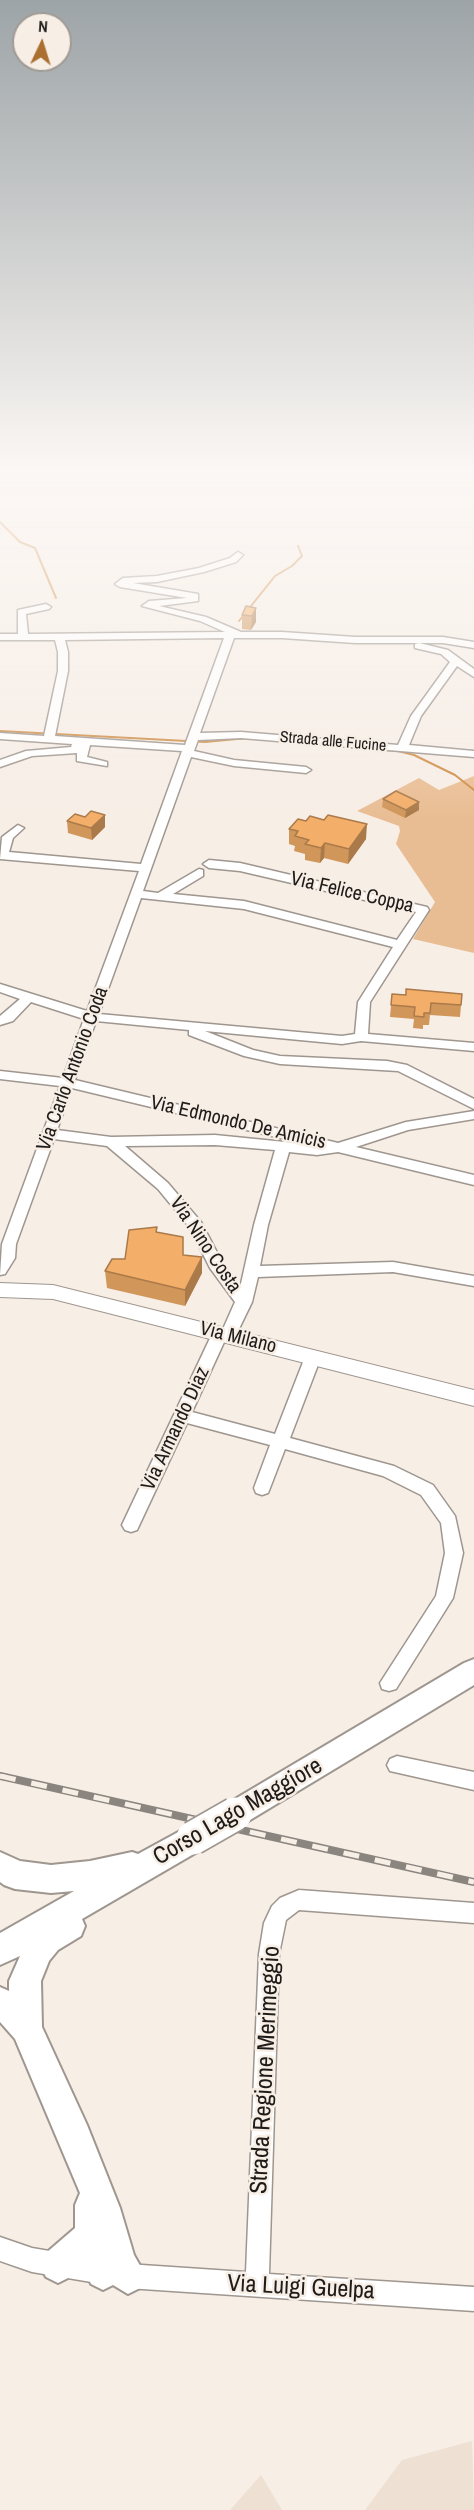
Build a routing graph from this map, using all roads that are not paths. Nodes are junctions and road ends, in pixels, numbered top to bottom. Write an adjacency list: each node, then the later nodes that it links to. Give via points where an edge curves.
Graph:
1 (132, 586): 3 (street, via 195,597 147,606 203,619)
2 (46, 607): 4 (street, via 21,612)
3 (235, 632): 5 (street); 7 (street); 14 (street, Via Carlo Antonio Coda)
4 (24, 636): 5 (street); 6 (street)
5 (59, 636): 12 (street, via 63,671)
6 (0, 637)
7 (300, 637): 8 (street, via 443,640); 9 (street, via 428,647)
8 (474, 645)
9 (456, 661): 10 (street); 15 (street, via 416,716)
10 (474, 674)
11 (0, 736): 12 (street)
12 (49, 738): 13 (street)
13 (82, 740): 14 (street); 17 (street, via 75,750 30,753); 18 (street, via 81,759)
14 (189, 746): 15 (street, Strada alle Fucine, via 241,735); 19 (street, via 234,763); 23 (street, Via Carlo Antonio Coda)
15 (402, 748): 16 (street, Strada alle Fucine)
16 (472, 751)
17 (0, 764)
18 (103, 764)
19 (306, 770)
20 (18, 828): 21 (street, via 8,837)
21 (1, 855): 23 (street)
22 (209, 864): 27 (street, Via Felice Coppa, via 240,867 423,910)
23 (146, 868): 24 (street, Via Carlo Antonio Coda)
24 (137, 894): 25 (street); 30 (street, Via Carlo Antonio Coda)
25 (161, 896): 26 (street); 26 (street, via 199,873)
26 (195, 900): 27 (street, via 244,905)
27 (401, 945): 33 (street, Via Felice Coppa, via 364,1002)
28 (0, 988): 29 (street)
29 (29, 997): 30 (street); 31 (street)
30 (91, 1017): 32 (street); 38 (street, Via Carlo Antonio Coda)
31 (0, 1021)
32 (176, 1025): 34 (street); 36 (street, via 249,1053 280,1060)
33 (361, 1037): 34 (street); 35 (street)
34 (342, 1040): 36 (street)
35 (474, 1047)
36 (335, 1063): 39 (street, via 402,1068)
37 (0, 1075): 38 (street, Via Edmondo De Amicis)
38 (68, 1083): 41 (street, Via Carlo Antonio Coda); 44 (street, Via Edmondo De Amicis)
39 (474, 1105)
40 (474, 1115): 44 (street, via 406,1126)
41 (50, 1134): 42 (street); 46 (street, Via Carlo Antonio Coda)
42 (111, 1142): 43 (street, via 215,1140); 53 (street, Via Nino Costa, via 164,1186 196,1226 224,1278)
43 (283, 1147): 44 (street); 48 (street, Via Armando Diaz)
44 (341, 1147): 45 (street, Via Edmondo De Amicis)
45 (474, 1180)
46 (4, 1249): 47 (street, Via Carlo Antonio Coda, via 7,1258)
47 (0, 1270)
48 (251, 1272): 50 (street, via 393,1267); 53 (street, Via Armando Diaz)
49 (0, 1279): 52 (main road)
50 (474, 1281)
51 (0, 1290): 52 (main road, Via Milano)
52 (53, 1292): 54 (main road, Via Milano)
53 (244, 1302): 54 (street, Via Armando Diaz)
54 (224, 1334): 55 (main road, Via Milano); 57 (street, Via Armando Diaz)
55 (313, 1357): 56 (main road, Via Milano); 58 (street)
56 (474, 1398)
57 (182, 1415): 58 (street); 60 (street, Via Armando Diaz)
58 (280, 1441): 59 (street); 62 (street, via 387,1471 427,1490 449,1521 454,1553 444,1598)
59 (262, 1488)
60 (131, 1525)
61 (474, 1671): 66 (highway, Corso Lago Maggiore, bridge)
62 (389, 1683)
63 (396, 1765): 64 (street)
64 (474, 1781)
65 (0, 1866): 66 (highway, via 15,1875 51,1880)
66 (141, 1868): 68 (highway, Corso Lago Maggiore); 70 (highway, via 116,1898 47,1940 37,1951 25,1981)
67 (474, 1913): 76 (street, Strada Regione Merimeggio, via 299,1900 279,1913 269,1954)
68 (0, 1950)
69 (0, 2003): 70 (highway)
70 (26, 2028): 71 (highway)
71 (90, 2177): 72 (highway); 75 (highway, via 104,2208)
72 (93, 2225): 74 (highway, via 89,2238); 75 (highway)
73 (0, 2249): 74 (street, Via Luigi Guelpa)
74 (58, 2265): 75 (street, Via Luigi Guelpa)
75 (113, 2268): 76 (street, Via Luigi Guelpa)
76 (256, 2284): 77 (street, Via Luigi Guelpa)
77 (474, 2299)

